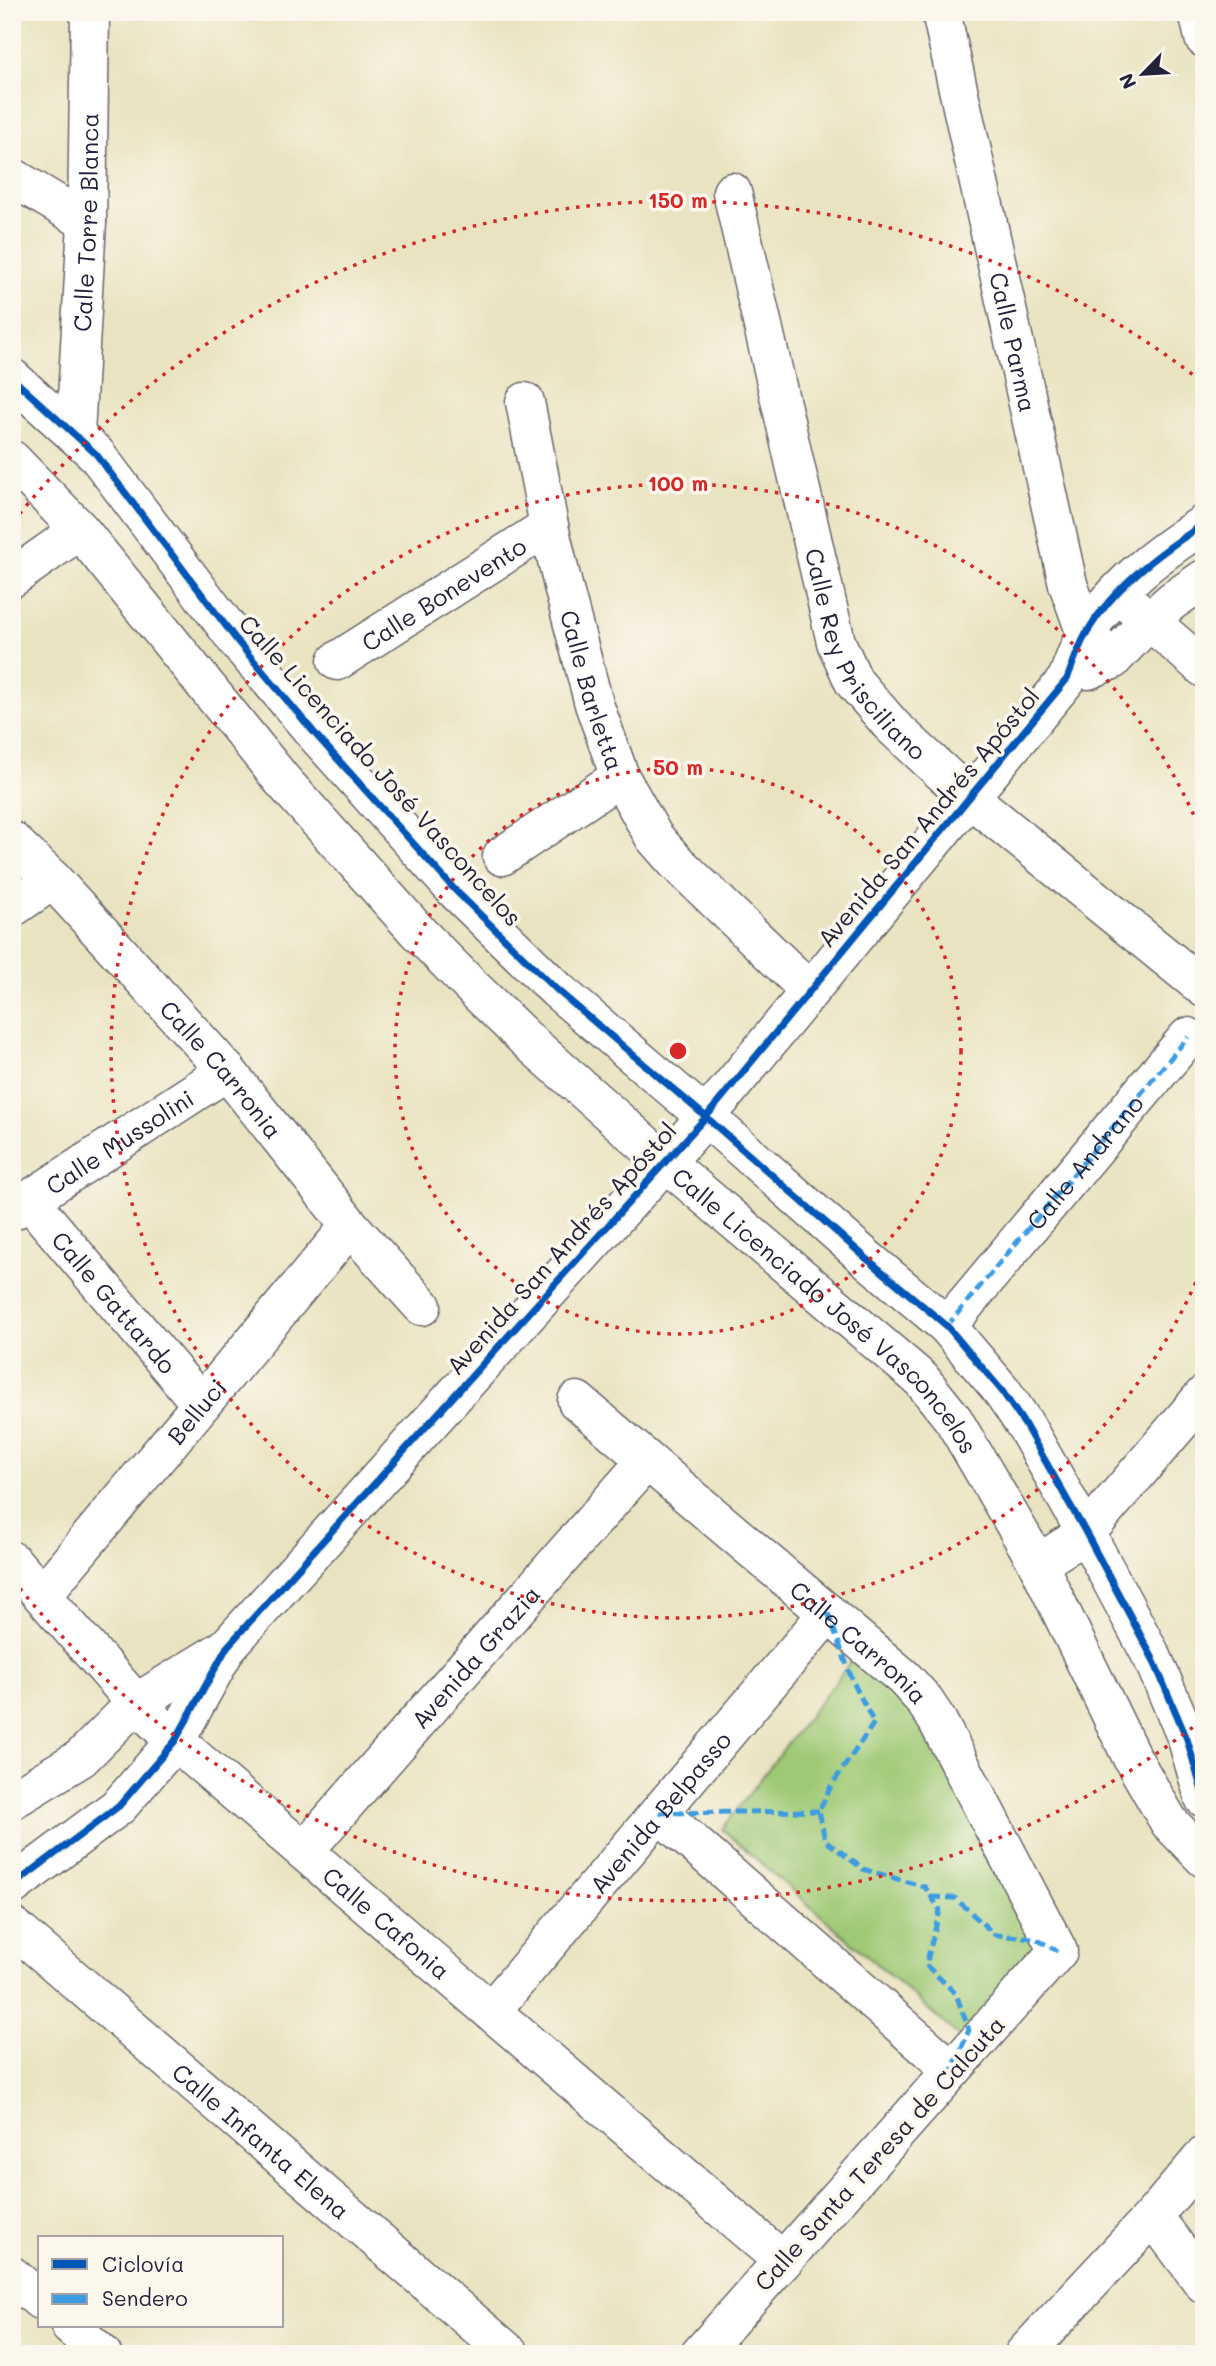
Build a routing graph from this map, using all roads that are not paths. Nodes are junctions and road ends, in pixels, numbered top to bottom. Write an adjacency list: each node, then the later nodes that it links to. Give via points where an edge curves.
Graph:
1 (90, 12): 7 (street, Calle Torre Blanca)
2 (941, 12): 21 (street, Calle Parma, via 1062,560)
3 (1198, 12): 4 (street)
4 (1204, 38)
5 (12, 177): 7 (street)
6 (732, 192): 25 (street, Calle Rey Prisciliano, via 836,642 854,682 892,726)
7 (87, 222): 10 (street, Calle Torre Blanca)
8 (12, 378): 10 (street, Calle Licenciado José Vasconcelos)
9 (525, 402): 13 (street, Calle Barletta)
10 (75, 434): 15 (street, Calle Licenciado José Vasconcelos, via 114,475)
11 (12, 460): 14 (street, Calle Licenciado José Vasconcelos)
12 (1204, 524): 19 (street, Avenida San Andrés Apóstol, via 1148,564)
13 (549, 526): 22 (street, Calle Bonevento); 24 (street, Calle Barletta, via 594,704)
14 (80, 530): 16 (street); 18 (street, Calle Licenciado José Vasconcelos)
15 (166, 547): 18 (street); 34 (street, Calle Licenciado José Vasconcelos, via 317,736 455,890 557,990)
16 (12, 578)
17 (1204, 579): 20 (street, Avenida San Andrés Apóstol)
18 (125, 585): 35 (street, Calle Licenciado José Vasconcelos, via 282,780 418,932 528,1041)
19 (1118, 593): 20 (street); 21 (street, Avenida San Andrés Apóstol)
20 (1147, 622): 21 (street, Avenida San Andrés Apóstol); 23 (street)
21 (1099, 647): 25 (street, Avenida San Andrés Apóstol, via 1067,679)
22 (337, 661)
23 (1204, 668)
24 (620, 777): 27 (street); 31 (street, Calle Barletta, via 654,837 675,861)
25 (970, 798): 30 (street, Calle Rey Prisciliano); 31 (street, Avenida San Andrés Apóstol)
26 (12, 841): 28 (street, Calle Carronia)
27 (502, 856)
28 (53, 880): 29 (street); 33 (street, Calle Carronia)
29 (12, 908)
30 (1204, 988)
31 (809, 990): 34 (street, Avenida San Andrés Apóstol)
32 (1188, 1037): 39 (street, Calle Andrano)
33 (227, 1071): 36 (street, Calle Mussolini); 37 (street, Calle Carronia)
34 (706, 1117): 35 (street, Avenida San Andrés Apóstol); 39 (street, Calle Licenciado José Vasconcelos)
35 (666, 1161): 46 (street, Calle Licenciado José Vasconcelos, via 921,1379 953,1419); 49 (street, Avenida San Andrés Apóstol)
36 (20, 1205): 42 (street, Calle Gattardo)
37 (350, 1226): 38 (street, Calle Carronia); 42 (street, Belluci)
38 (422, 1306)
39 (947, 1326): 44 (street, Calle Licenciado José Vasconcelos, via 1025,1424)
40 (1204, 1395): 44 (street)
41 (577, 1401): 43 (street, Calle Carronia)
42 (201, 1404): 47 (street, Belluci)
43 (646, 1461): 48 (street, Calle Carronia); 56 (street, Avenida Grazia)
44 (1086, 1533): 46 (street); 52 (street, Calle Licenciado José Vasconcelos, via 1153,1659 1187,1739)
45 (12, 1561): 47 (street, Calle Cafonia)
46 (1038, 1564): 55 (street, Calle Licenciado José Vasconcelos, via 1130,1756)
47 (41, 1595): 50 (street, Calle Cafonia)
48 (828, 1613): 54 (street, Avenida Belpasso); 60 (street, Calle Carronia, via 923,1699)
49 (227, 1647): 50 (street, Avenida San Andrés Apóstol); 51 (street, Avenida San Andrés Apóstol)
50 (136, 1703): 51 (street, Calle Cafonia); 53 (street, Avenida San Andrés Apóstol, via 81,1758)
51 (175, 1741): 56 (street, Calle Cafonia); 58 (street, Avenida San Andrés Apóstol, via 119,1806)
52 (1204, 1796): 55 (street)
53 (12, 1800)
54 (659, 1814): 61 (street, Avenida Belpasso); 62 (street)
55 (1169, 1822): 57 (street, Calle Licenciado José Vasconcelos)
56 (304, 1851): 61 (street, Calle Cafonia)
57 (1204, 1858)
58 (12, 1886)
59 (12, 1926): 69 (street, Calle Infanta Elena)
60 (1058, 1951): 62 (street, Calle Santa Teresa de Calcuta)
61 (491, 2011): 65 (street, Calle Cafonia)
62 (952, 2070): 65 (street, Calle Santa Teresa de Calcuta)
63 (1204, 2156): 64 (street)
64 (1153, 2216): 66 (street); 71 (street)
65 (783, 2261): 70 (street, Calle Santa Teresa de Calcuta)
66 (1204, 2284)
67 (71, 2328): 68 (street)
68 (102, 2354)
69 (510, 2354)
70 (700, 2354)
71 (1024, 2354)

